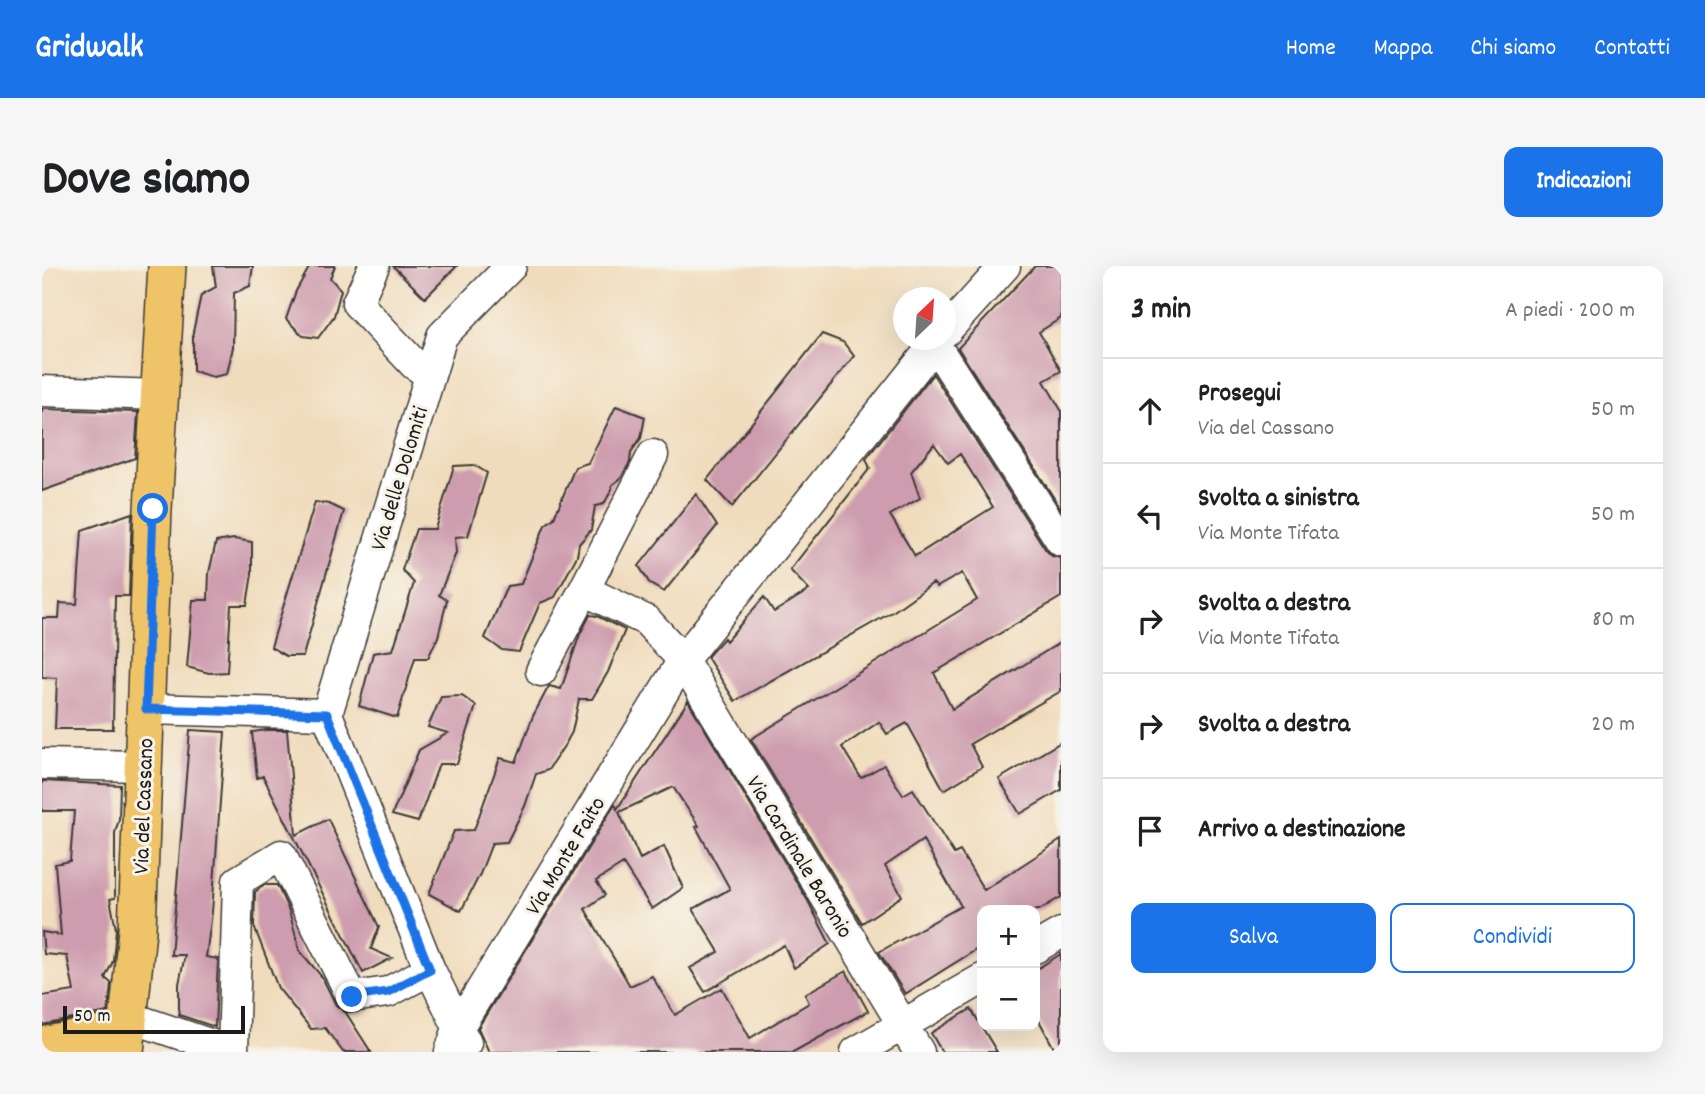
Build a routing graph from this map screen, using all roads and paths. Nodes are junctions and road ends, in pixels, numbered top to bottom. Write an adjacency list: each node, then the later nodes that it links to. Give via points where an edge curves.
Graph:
1 (167, 266): 10 (main road, Via del Cassano)
2 (374, 266): 8 (street, via 357,303 414,364)
3 (511, 266): 8 (street, Via delle Dolomiti, via 442,335)
4 (1006, 266): 5 (street, Via Monte Faito)
5 (956, 320)
6 (929, 350): 14 (street, Via Monte Faito)
7 (946, 350): 12 (street)
8 (429, 373): 17 (street, Via delle Dolomiti)
9 (42, 391): 10 (street)
10 (160, 395): 16 (main road, Via del Cassano)
11 (653, 455): 13 (street)
12 (1061, 539)
13 (584, 590): 14 (street, via 647,621); 15 (street)
14 (683, 660): 24 (street, Via Cardinale Baronio); 26 (street, Via Monte Faito)
15 (541, 671)
16 (146, 709): 17 (street); 19 (main road, Via del Cassano)
17 (327, 714): 22 (street)
18 (42, 764): 19 (street)
19 (143, 766): 25 (main road, Via del Cassano, via 137,930)
20 (1061, 933): 21 (street)
21 (1040, 945)
22 (430, 970): 26 (street); 28 (street, via 388,992 352,997 281,855 238,881)
23 (977, 982): 24 (street)
24 (903, 1025): 29 (street); 30 (street, Via Cardinale Baronio)
25 (127, 1033): 27 (main road); 28 (street)
26 (460, 1044)
27 (42, 1046)
28 (233, 1052)
29 (856, 1052)
30 (919, 1052)

